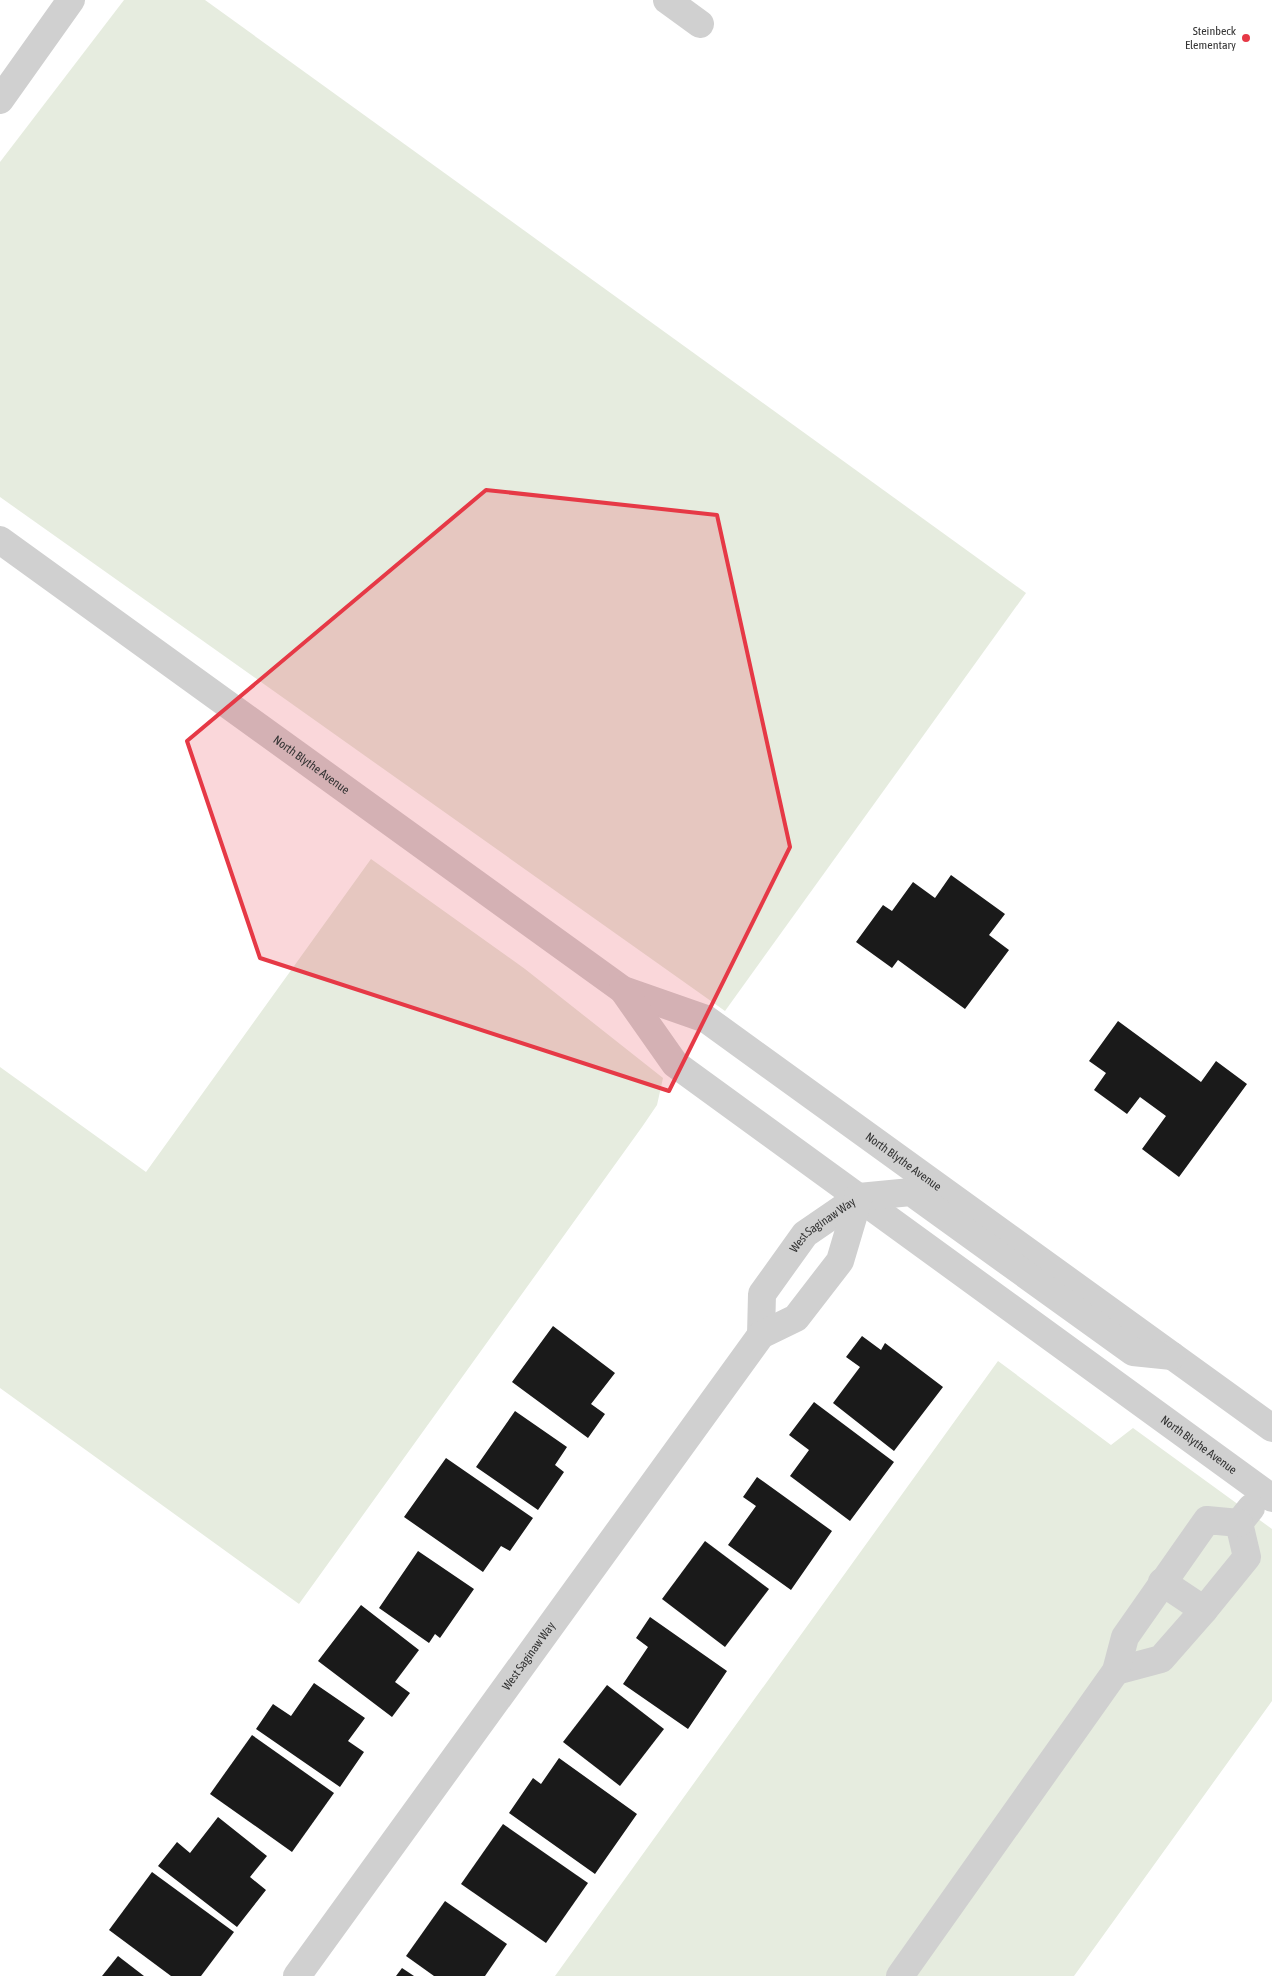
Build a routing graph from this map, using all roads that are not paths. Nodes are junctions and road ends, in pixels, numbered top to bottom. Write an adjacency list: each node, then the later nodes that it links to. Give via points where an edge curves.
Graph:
1 (71, 0): 4 (street)
2 (667, 0): 3 (street)
3 (700, 24)
4 (0, 100)
5 (0, 540): 6 (street, North Blythe Avenue)
6 (623, 990): 7 (street, North Blythe Avenue, via 675,1064); 9 (street, North Blythe Avenue, via 706,1019)
7 (858, 1196): 8 (street, West Saginaw Way, via 840,1261 796,1318); 8 (street, West Saginaw Way, via 805,1234 762,1294); 9 (street, North Blythe Avenue, via 911,1192 1133,1352); 11 (street, North Blythe Avenue)
8 (760, 1335): 16 (street, West Saginaw Way)
9 (1172, 1356): 10 (street, North Blythe Avenue)
10 (1272, 1428)
11 (1267, 1495): 12 (street)
12 (1239, 1523): 13 (street, via 1207,1520); 14 (street, via 1247,1556)
13 (1162, 1582): 14 (street); 15 (street, via 1125,1636)
14 (1204, 1610): 15 (street, via 1160,1658)
15 (1116, 1671): 17 (street)
16 (297, 1976)
17 (900, 1976)

